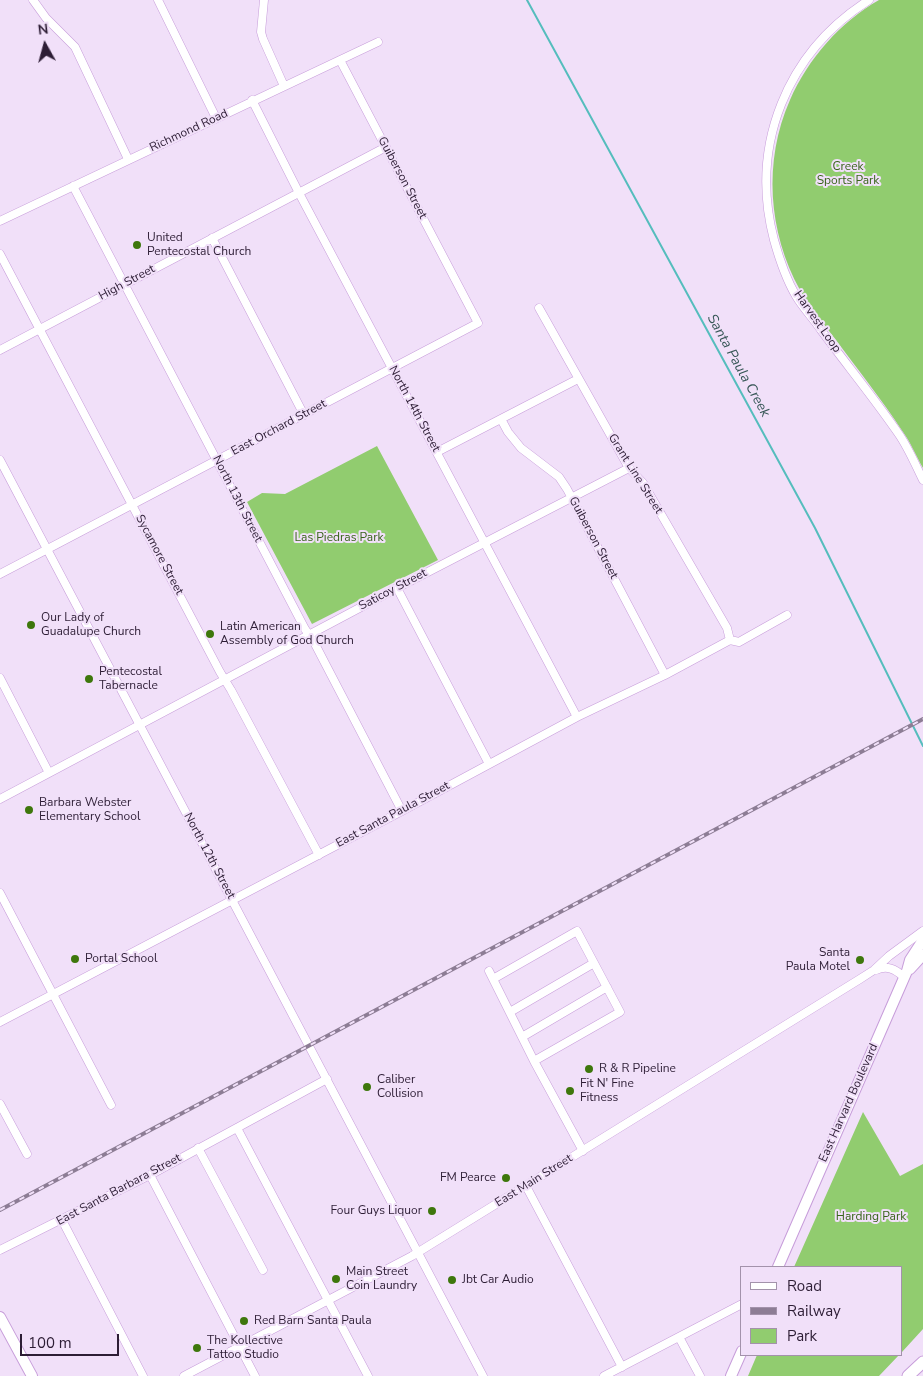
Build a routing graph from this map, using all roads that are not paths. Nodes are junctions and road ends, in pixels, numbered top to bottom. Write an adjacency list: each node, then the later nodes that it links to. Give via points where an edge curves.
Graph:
1 (34, 0): 11 (street, via 46,18 75,47)
2 (158, 0): 9 (street)
3 (264, 0): 7 (street, via 263,39)
4 (869, 0): 30 (street, Harvest Loop, via 825,35 789,86 770,143 766,179 768,211 779,256 796,295 899,434)
5 (378, 42): 6 (street, Richmond Road)
6 (340, 60): 7 (street, Richmond Road); 10 (street, Guiberson Street)
7 (284, 86): 8 (street, Richmond Road)
8 (252, 100): 9 (street, Richmond Road); 13 (street, North 14th Street)
9 (216, 118): 11 (street, Richmond Road)
10 (386, 147): 13 (street, High Street); 19 (street, Guiberson Street)
11 (128, 160): 12 (street, Richmond Road)
12 (73, 186): 14 (street, Richmond Road); 17 (street, North 13th Street)
13 (299, 193): 15 (street, High Street); 22 (street, North 14th Street)
14 (0, 221)
15 (212, 238): 17 (street, High Street); 24 (street)
16 (0, 254): 20 (street, Sycamore Street)
17 (124, 285): 20 (street, High Street); 28 (street, North 13th Street)
18 (539, 308): 23 (street, Grant Line Street)
19 (478, 323): 22 (street, East Orchard Street)
20 (40, 329): 21 (street, High Street); 32 (street, Sycamore Street)
21 (0, 350)
22 (393, 369): 24 (street, East Orchard Street); 26 (street, North 14th Street)
23 (578, 379): 25 (street); 29 (street, Grant Line Street)
24 (304, 415): 28 (street, East Orchard Street)
25 (501, 419): 26 (street); 31 (street, Guiberson Street, via 520,448 559,477)
26 (437, 452): 33 (street, North 14th Street)
27 (0, 460): 34 (street, North 12th Street)
28 (217, 460): 32 (street, East Orchard Street); 38 (street, North 13th Street)
29 (629, 468): 31 (street, Saticoy Street); 39 (street, Grant Line Street, via 642,483 727,628)
30 (923, 480)
31 (572, 498): 33 (street, Saticoy Street); 40 (street, Guiberson Street)
32 (132, 504): 34 (street, East Orchard Street); 42 (street, Sycamore Street)
33 (485, 542): 36 (street, Saticoy Street); 43 (street, North 14th Street)
34 (47, 549): 35 (street, East Orchard Street); 44 (street, North 12th Street)
35 (0, 574)
36 (398, 588): 38 (street, Saticoy Street); 45 (street)
37 (788, 615): 39 (street, East Santa Paula Street, via 739,642)
38 (309, 635): 42 (street, Saticoy Street); 48 (street, North 13th Street)
39 (730, 640): 40 (street, East Santa Paula Street)
40 (664, 675): 43 (street, East Santa Paula Street)
41 (0, 678): 46 (street)
42 (225, 680): 44 (street, Saticoy Street); 49 (street, Sycamore Street)
43 (577, 717): 45 (street, East Santa Paula Street)
44 (139, 724): 46 (street, Saticoy Street); 51 (street, North 12th Street)
45 (489, 764): 48 (street, East Santa Paula Street)
46 (49, 773): 47 (street, Saticoy Street)
47 (0, 799)
48 (402, 811): 49 (street, East Santa Paula Street)
49 (318, 855): 51 (street, East Santa Paula Street)
50 (0, 893): 61 (street)
51 (232, 900): 61 (street, East Santa Paula Street); 66 (street, North 12th Street)
52 (923, 931): 56 (street, East Main Street)
53 (923, 940): 58 (main road, East Harvard Boulevard)
54 (923, 955): 58 (main road)
55 (594, 963): 59 (street, via 576,931); 60 (street); 62 (street)
56 (874, 970): 58 (street, via 892,968); 71 (street, East Main Street)
57 (488, 971): 59 (street)
58 (905, 974): 78 (main road, East Harvard Boulevard)
59 (493, 979): 62 (street)
60 (607, 987): 64 (street); 65 (street, via 620,1012)
61 (54, 994): 63 (street, East Santa Paula Street); 68 (street)
62 (510, 1012): 64 (street)
63 (0, 1022)
64 (522, 1037): 65 (street)
65 (534, 1061): 71 (street)
66 (327, 1079): 69 (street, East Santa Barbara Street); 77 (street, North 12th Street)
67 (0, 1104): 72 (street)
68 (112, 1105)
69 (237, 1128): 70 (street, East Santa Barbara Street); 80 (street)
70 (198, 1148): 73 (street, East Santa Barbara Street); 79 (street)
71 (583, 1151): 74 (street, East Main Street)
72 (27, 1154)
73 (150, 1175): 75 (street, East Santa Barbara Street); 84 (street)
74 (526, 1186): 77 (street, East Main Street); 87 (street)
75 (62, 1220): 76 (street, East Santa Barbara Street); 90 (street)
76 (0, 1250)
77 (418, 1252): 80 (street, East Main Street); 94 (street, North 12th Street)
78 (778, 1266)
79 (263, 1270)
80 (328, 1300): 84 (street, East Main Street); 93 (street)
81 (740, 1305): 83 (street)
82 (0, 1316): 89 (main road)
83 (678, 1337): 87 (street); 96 (street)
84 (240, 1346): 91 (street, East Main Street); 92 (street)
85 (740, 1356): 97 (main road)
86 (923, 1362): 98 (highway)
87 (622, 1367): 88 (street)
88 (614, 1374): 95 (street)
89 (32, 1376)
90 (144, 1376)
91 (184, 1376)
92 (255, 1376)
93 (368, 1376)
94 (483, 1376)
95 (604, 1376)
96 (700, 1376)
97 (731, 1376)
98 (908, 1376)

